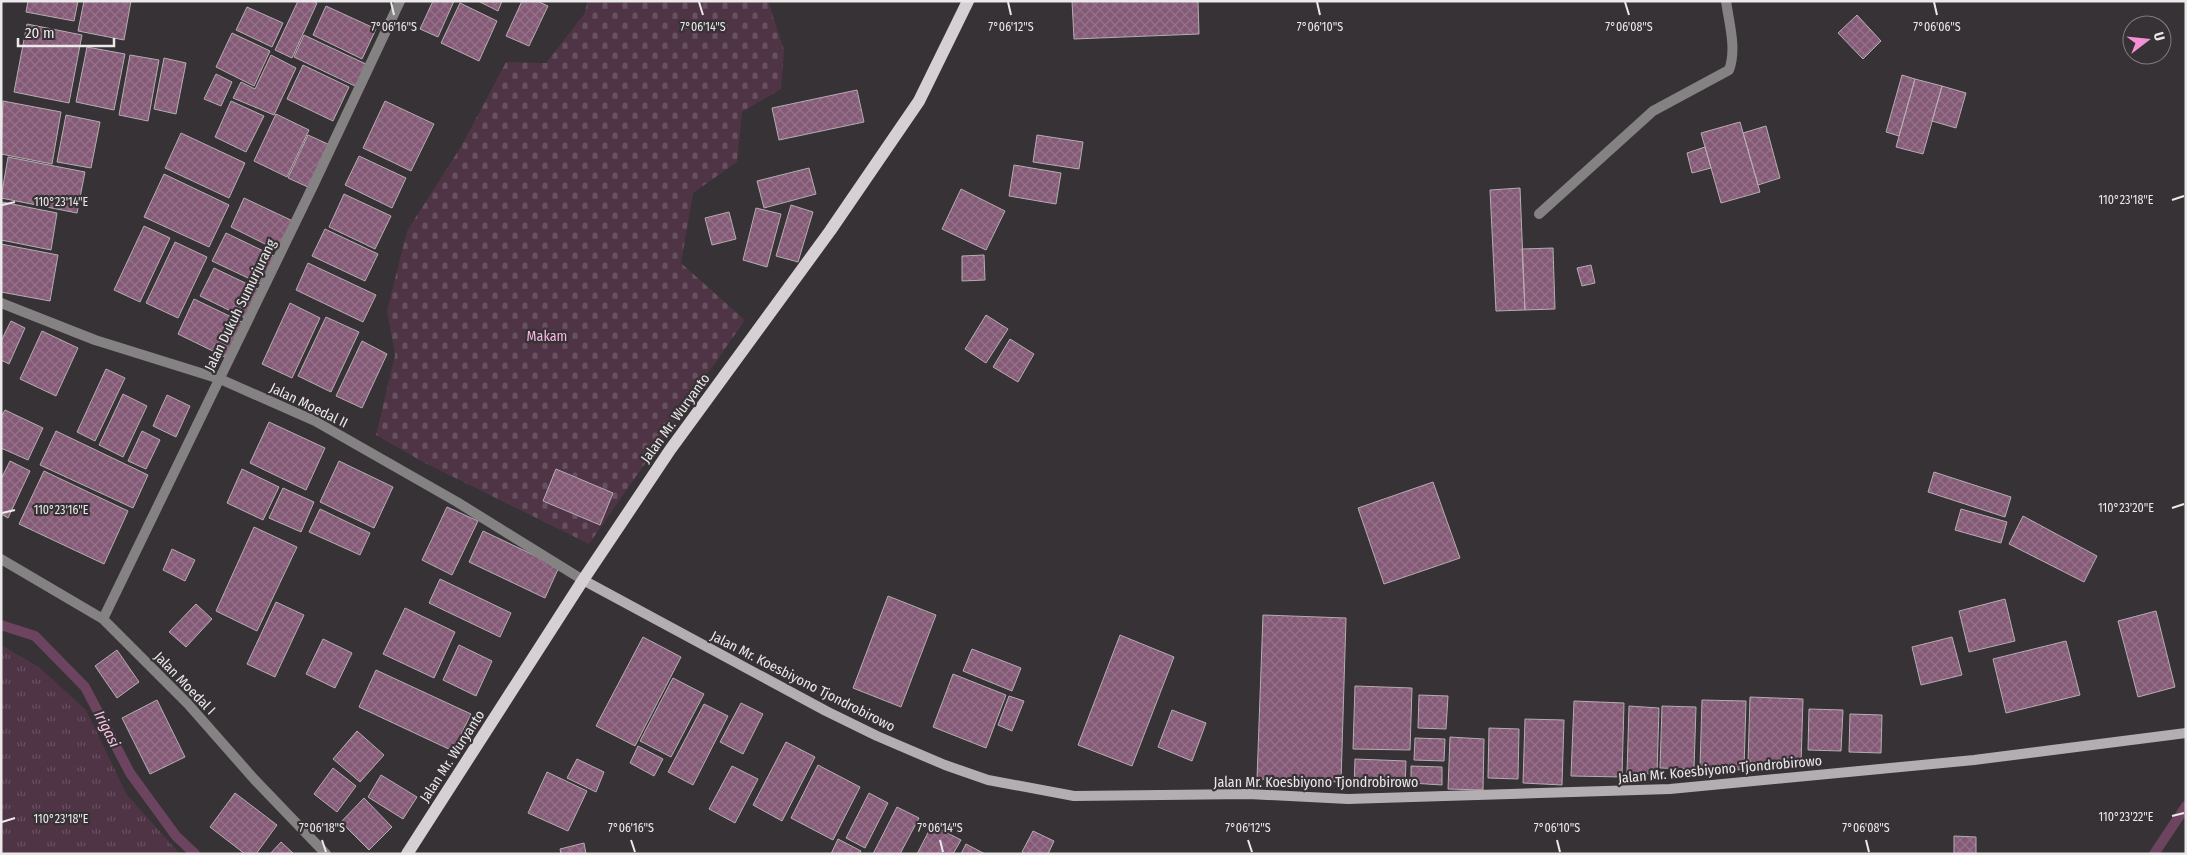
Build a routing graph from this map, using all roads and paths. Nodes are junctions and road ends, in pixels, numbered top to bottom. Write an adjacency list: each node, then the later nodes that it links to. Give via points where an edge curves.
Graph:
1 (400, 1): 6 (street, Jalan Dukuh Sumurjurang)
2 (968, 1): 8 (main road, Jalan Mr. Wuryanto, via 919,101 830,231 670,450)
3 (1726, 1): 4 (street, via 1732,40 1729,70 1653,111)
4 (1539, 214)
5 (1, 303): 6 (street, Jalan Moedal II, via 95,340)
6 (220, 379): 8 (street, Jalan Moedal II, via 315,421 457,502); 9 (street, Jalan Dukuh Sumurjurang)
7 (1, 559): 9 (street, Jalan Moedal I)
8 (583, 580): 10 (main road, Jalan Mr. Koesbiyono Tjondrobirowo, via 826,712 877,736 988,780 1074,796 1249,794 1348,799 1670,789 1974,760); 12 (main road, Jalan Mr. Wuryanto)
9 (103, 619): 11 (street, Jalan Moedal I, via 188,704 254,780)
10 (2186, 733)
11 (326, 854)
12 (407, 854)

